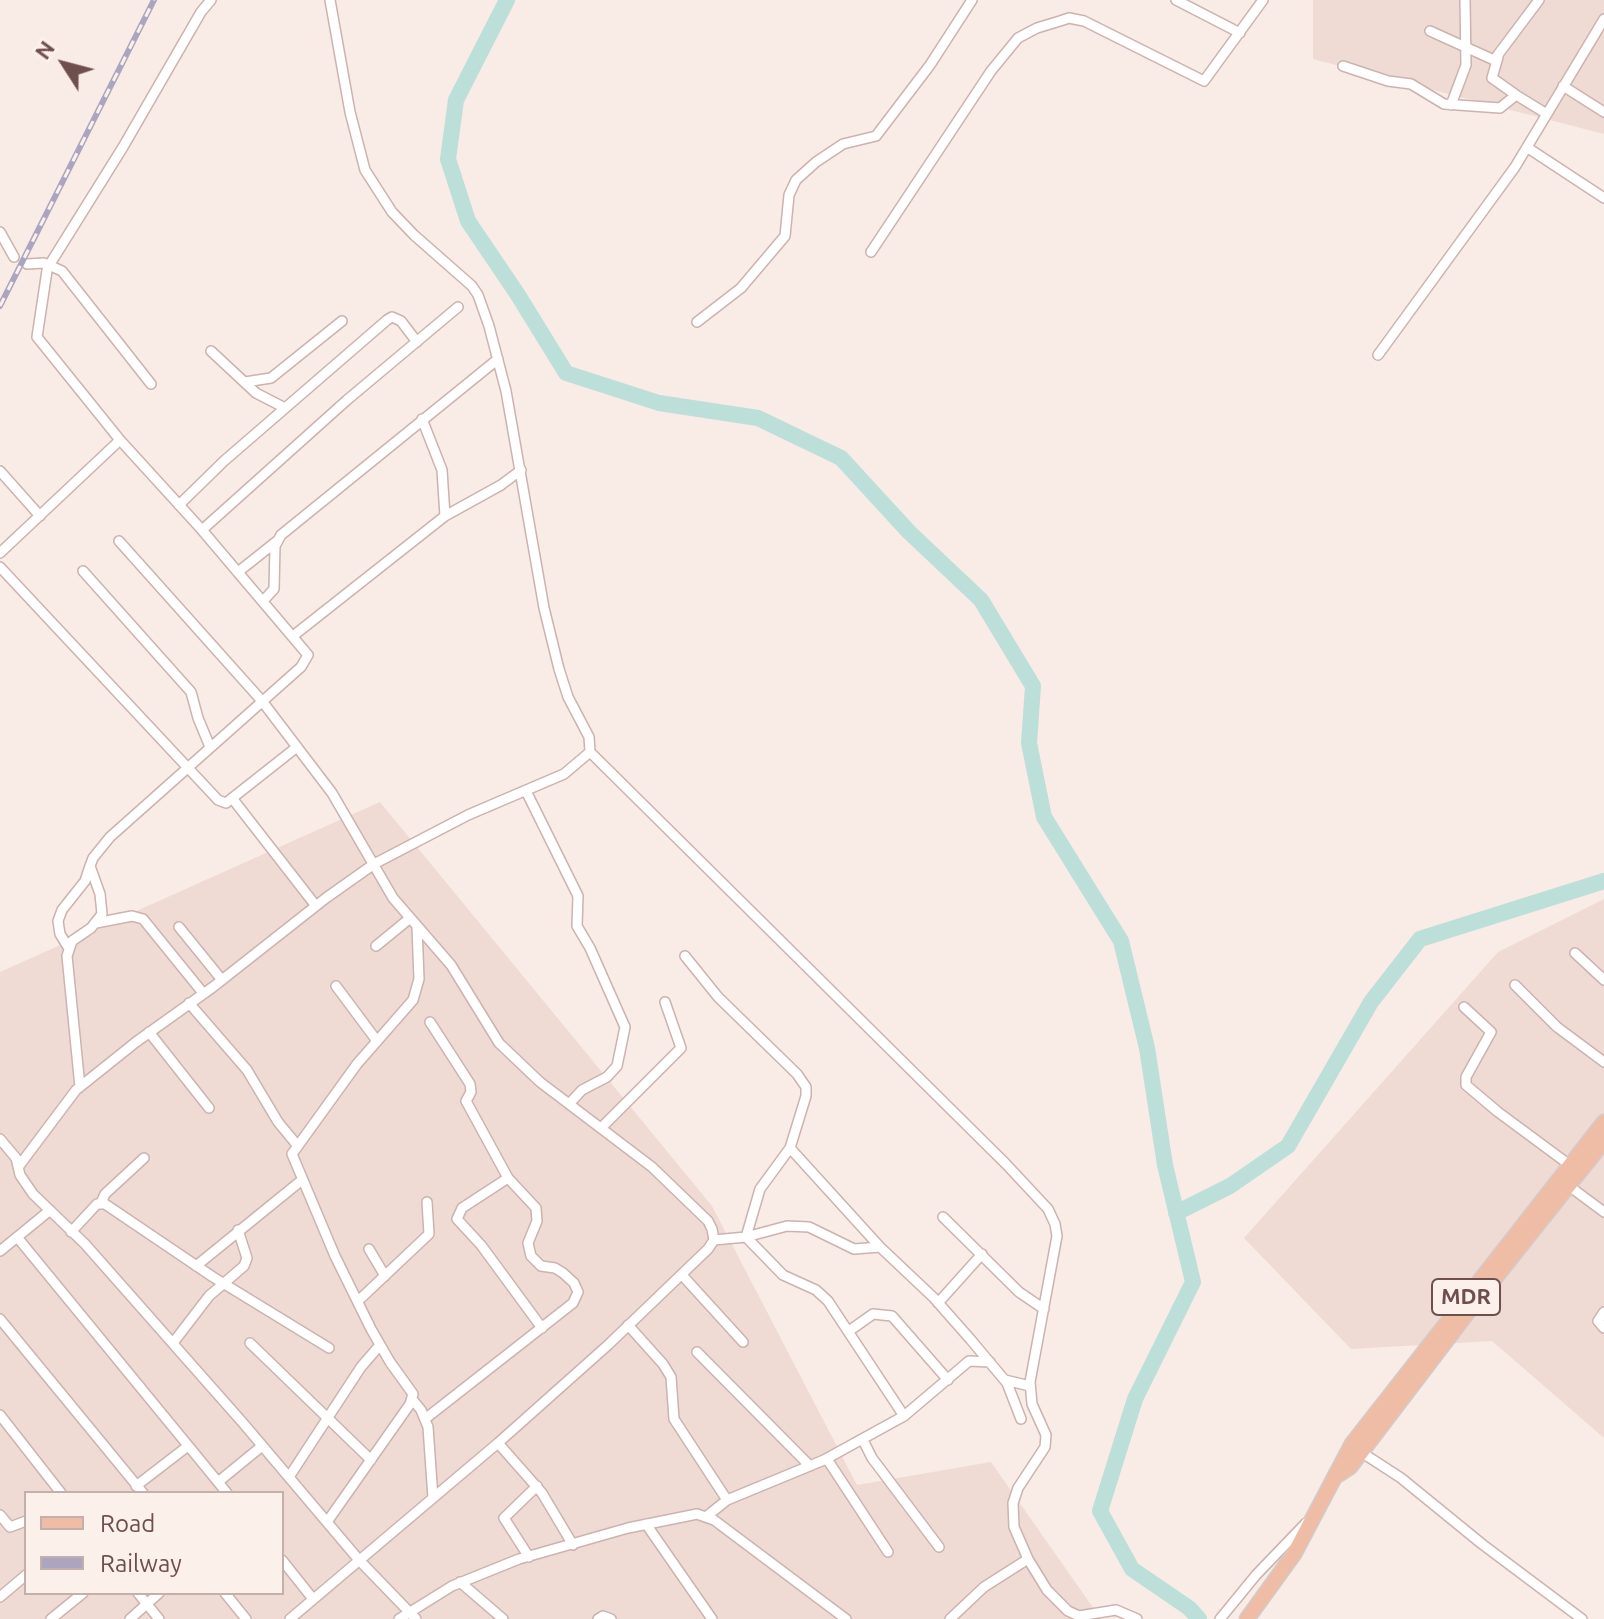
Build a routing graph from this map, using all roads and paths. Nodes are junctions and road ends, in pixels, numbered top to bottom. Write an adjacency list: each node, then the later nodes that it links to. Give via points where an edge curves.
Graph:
1 (211, 0): 25 (street)
2 (330, 0): 32 (street, via 365,170 392,212 472,286)
3 (972, 0): 28 (street, via 876,136 843,144 796,180 785,236 741,288)
4 (1176, 0): 10 (street)
5 (1263, 0): 10 (street)
6 (1465, 0): 11 (street)
7 (1539, 0): 12 (street)
8 (1604, 19): 14 (street)
9 (1430, 31): 11 (street)
10 (1240, 33): 22 (street, via 1204,81 1084,21 1069,18 1018,38)
11 (1468, 49): 12 (street, via 1488,59); 16 (street)
12 (1498, 57): 15 (street, via 1492,78)
13 (1343, 66): 16 (street, via 1411,84)
14 (1563, 86): 17 (street); 18 (street)
15 (1516, 95): 16 (street, via 1500,108); 18 (street)
16 (1451, 105)
17 (1604, 112)
18 (1547, 114): 19 (street)
19 (1528, 148): 20 (street); 31 (street)
20 (1604, 198)
21 (0, 232): 23 (street)
22 (871, 252)
23 (14, 257)
24 (27, 264): 25 (street)
25 (49, 264): 34 (street, via 76,287); 37 (street, via 37,337)
26 (458, 307): 29 (street)
27 (342, 321): 33 (street, via 271,378)
28 (697, 322)
29 (417, 342): 35 (street, via 392,317); 43 (street)
30 (211, 351): 33 (street)
31 (1378, 355)
32 (498, 359): 36 (street); 38 (street)
33 (245, 382): 35 (street)
34 (151, 384)
35 (285, 408): 40 (street)
36 (422, 419): 42 (street, via 442,470); 45 (street)
37 (120, 440): 40 (street); 41 (street)
38 (521, 470): 42 (street); 55 (street, via 547,619 568,697 589,737)
39 (0, 471): 41 (street)
40 (179, 505): 43 (street)
41 (40, 516): 46 (street)
42 (445, 516): 51 (street)
43 (202, 530): 49 (street)
44 (119, 541): 52 (street)
45 (277, 541): 49 (street); 50 (street, via 274,589)
46 (0, 553)
47 (0, 567): 56 (street)
48 (83, 571): 53 (street, via 191,692)
49 (238, 572): 50 (street)
50 (263, 601): 51 (street)
51 (293, 636): 52 (street, via 307,660)
52 (262, 701): 53 (street); 54 (street)
53 (210, 747): 56 (street)
54 (297, 747): 58 (street); 59 (street)
55 (590, 752): 57 (street, via 564,774); 117 (street, via 1048,1209 1057,1236)
56 (187, 768): 58 (street, via 218,800 226,803); 60 (street, via 110,837)
57 (526, 791): 59 (street); 83 (street, via 578,896 577,926 625,1027 612,1073)
58 (232, 798): 61 (street)
59 (374, 864): 61 (street); 62 (street)
60 (90, 866): 63 (street, via 102,914); 67 (street, via 58,921)
61 (316, 906): 70 (street)
62 (409, 919): 65 (street); 66 (street)
63 (96, 923): 67 (street); 74 (street, via 143,919)
64 (179, 927): 70 (street)
65 (417, 927): 80 (street, via 418,990); 83 (street, via 451,965 499,1043)
66 (376, 946)
67 (68, 947): 82 (street)
68 (1575, 953): 71 (street)
69 (685, 956): 89 (street, via 732,1012 803,1081 806,1096)
70 (222, 980): 74 (street)
71 (1604, 980)
72 (1515, 985): 81 (street, via 1557,1027)
73 (336, 986): 80 (street)
74 (203, 993): 76 (street)
75 (665, 1002): 86 (street, via 681,1048)
76 (189, 1003): 79 (street); 88 (street, via 247,1070)
77 (1464, 1007): 93 (street, via 1491,1032 1466,1085)
78 (430, 1022): 94 (street, via 470,1084 466,1101)
79 (149, 1032): 82 (street); 84 (street)
80 (377, 1041): 88 (street)
81 (1604, 1062)
82 (80, 1087): 92 (street)
83 (569, 1104): 86 (street)
84 (209, 1108)
85 (1604, 1122): 93 (main road, MDR)
86 (602, 1127): 106 (street, via 708,1221)
87 (0, 1139): 92 (street)
88 (297, 1145): 95 (street, via 293,1159)
89 (790, 1148): 105 (street, via 760,1189); 107 (street)
90 (1602, 1149): 96 (main road, MDR)
91 (144, 1158): 98 (street)
92 (19, 1166): 99 (street, via 23,1181)
93 (1571, 1166): 148 (main road, MDR, via 1352,1444)
94 (508, 1178): 121 (street, via 462,1208 457,1219); 121 (street, via 538,1214 529,1237 531,1256 541,1266 563,1273 578,1292 573,1303)
95 (302, 1180): 102 (street); 115 (street)
96 (1569, 1186): 100 (street); 144 (main road, MDR)
97 (427, 1202): 113 (street, via 429,1234)
98 (101, 1203): 103 (street); 111 (street)
99 (49, 1211): 103 (street); 104 (street)
100 (1604, 1212)
101 (943, 1217): 110 (street)
102 (238, 1230): 111 (street); 114 (street, via 247,1258)
103 (71, 1232): 125 (street)
104 (17, 1237): 109 (street); 142 (street)
105 (746, 1237): 106 (street); 107 (street, via 787,1226 809,1227 854,1249); 123 (street, via 783,1275 816,1290)
106 (714, 1240): 112 (street)
107 (880, 1247): 116 (street)
108 (369, 1249): 113 (street)
109 (0, 1251)
110 (982, 1254): 116 (street); 117 (street)
111 (196, 1266): 114 (street)
112 (682, 1275): 120 (street); 124 (street)
113 (385, 1276): 115 (street)
114 (224, 1284): 125 (street); 128 (street)
115 (358, 1301): 127 (street)
116 (938, 1303): 130 (street)
117 (1044, 1309): 133 (street)
118 (1604, 1312): 122 (street, via 1598,1321)
119 (0, 1319): 152 (street)
120 (628, 1325): 141 (street); 156 (street, via 671,1377 674,1419)
121 (542, 1328): 138 (street)
122 (1604, 1328)
123 (849, 1331): 131 (street, via 873,1314 892,1316); 136 (street)
124 (743, 1342)
125 (173, 1343): 143 (street)
126 (250, 1343): 137 (street)
127 (380, 1345): 134 (street); 137 (street)
128 (329, 1348)
129 (697, 1352): 147 (street)
130 (990, 1362): 131 (street, via 969,1361); 132 (street)
131 (948, 1380): 136 (street)
132 (1005, 1380): 133 (street); 139 (street)
133 (1030, 1386): 167 (street, via 1046,1435 1045,1447 1013,1503 1014,1527)
134 (412, 1399): 138 (street); 146 (street)
135 (0, 1415): 153 (street)
136 (904, 1416): 140 (street)
137 (328, 1418): 146 (street); 149 (street)
138 (425, 1419): 155 (street)
139 (1021, 1419)
140 (863, 1440): 145 (street); 164 (street)
141 (498, 1443): 151 (street); 155 (street)
142 (188, 1446): 150 (street); 152 (street)
143 (262, 1446): 149 (street); 150 (street)
144 (1361, 1452): 148 (main road, MDR); 195 (street)
145 (827, 1459): 147 (street); 165 (street)
146 (371, 1460): 161 (street)
147 (810, 1466): 156 (street)
148 (1336, 1476): 158 (main road, MDR)
149 (289, 1477): 161 (street)
150 (218, 1482): 154 (street)
151 (537, 1486): 163 (street); 166 (street, via 504,1518)
152 (140, 1489)
153 (59, 1491)
154 (225, 1491)
155 (433, 1498): 168 (street)
156 (727, 1500): 159 (street)
157 (0, 1515): 160 (street, via 10,1527)
158 (1315, 1515): 193 (street); 194 (main road, MDR)
159 (707, 1516): 162 (street, via 681,1515); 190 (street)
160 (24, 1522)
161 (327, 1522): 168 (street)
162 (646, 1524): 163 (street); 189 (street)
163 (573, 1545): 166 (street)
164 (939, 1547)
165 (888, 1552)
166 (529, 1557): 171 (street)
167 (1028, 1559): 191 (street, via 984,1587); 192 (street, via 1068,1611 1079,1616 1116,1610)
168 (359, 1560): 177 (street); 179 (street)
169 (284, 1563): 177 (street)
170 (24, 1577): 176 (street)
171 (460, 1582): 179 (street); 180 (street)
172 (81, 1595): 181 (street)
173 (140, 1595): 178 (street)
174 (157, 1595): 178 (street)
175 (227, 1595): 184 (street)
176 (0, 1597)
177 (313, 1599): 185 (street)
178 (147, 1604): 182 (street); 183 (street)
179 (413, 1616): 186 (street)
180 (501, 1618)
181 (51, 1619)
182 (130, 1619)
183 (159, 1619)
184 (246, 1619)
185 (290, 1619)
186 (399, 1619)
187 (598, 1619): 188 (street)
188 (611, 1619)
189 (712, 1619)
190 (846, 1619)
191 (950, 1619)
192 (1137, 1619)
193 (1220, 1619)
194 (1247, 1619)
195 (1582, 1619)

